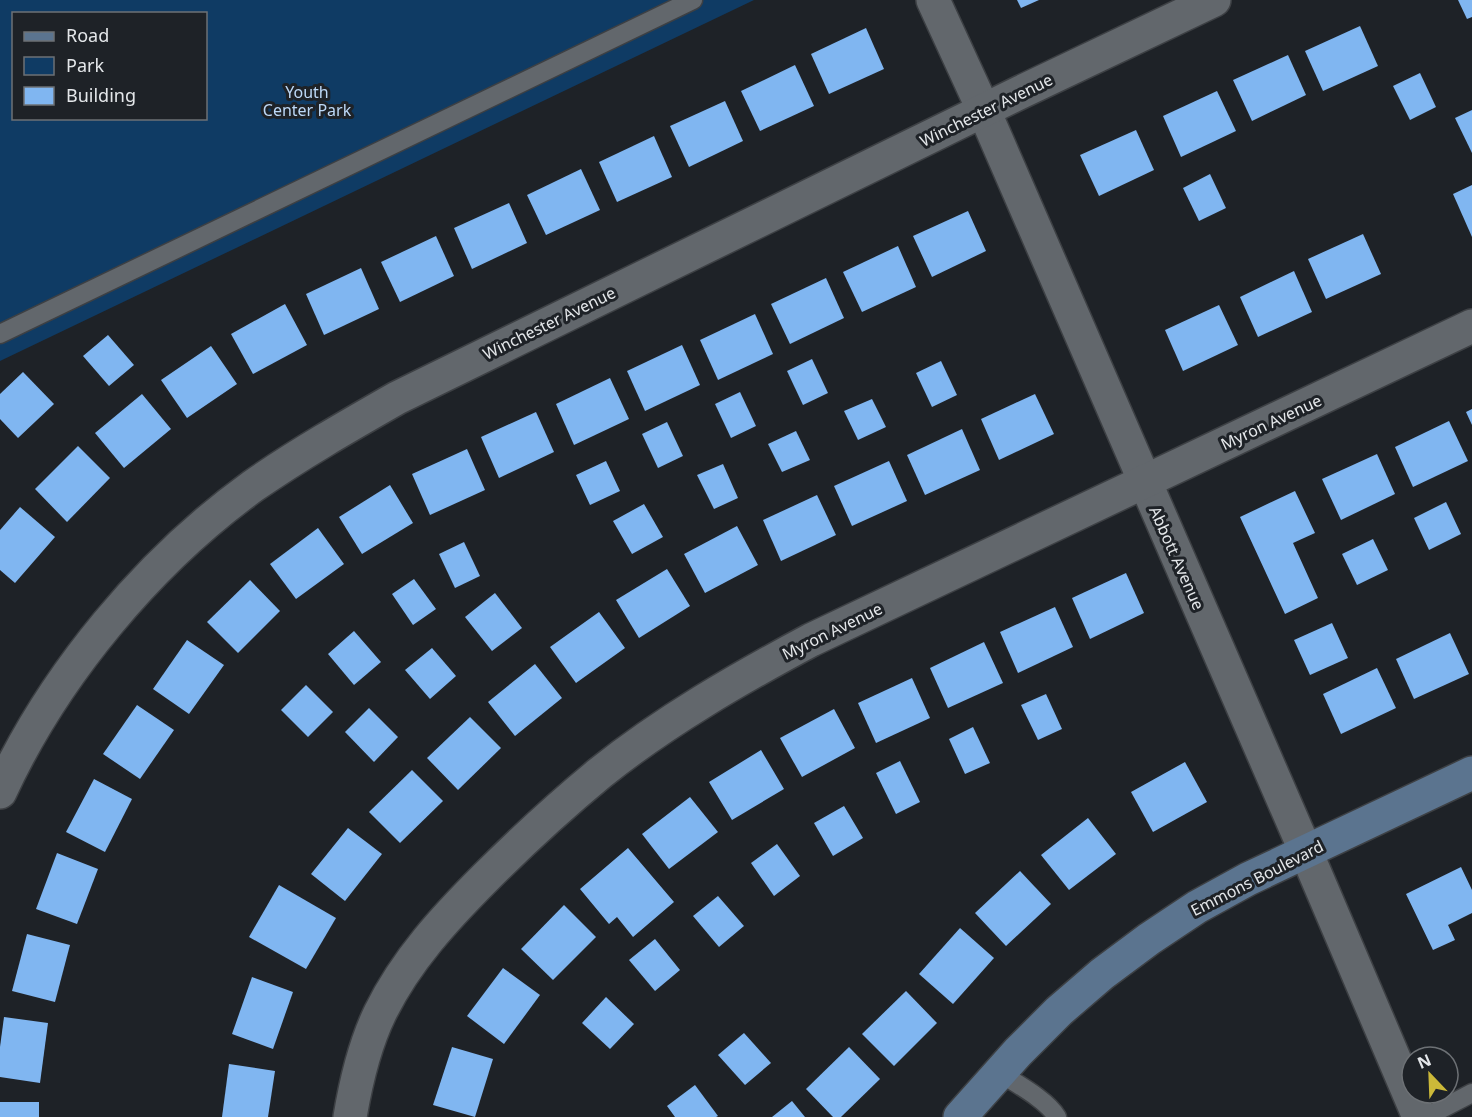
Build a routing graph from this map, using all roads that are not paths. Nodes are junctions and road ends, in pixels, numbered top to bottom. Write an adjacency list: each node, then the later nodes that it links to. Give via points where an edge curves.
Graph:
1 (693, 0): 6 (lane)
2 (933, 0): 4 (street, Abbott Avenue)
3 (1214, 0): 4 (street, Winchester Avenue)
4 (984, 111): 7 (street, Abbott Avenue); 9 (street, Winchester Avenue, via 397,398 252,487 153,574 103,629 38,721)
5 (1472, 326): 7 (street, Myron Avenue)
6 (0, 334)
7 (1144, 482): 10 (street, Abbott Avenue); 13 (street, Myron Avenue, via 751,672 693,707 601,772 532,831 412,958 380,1013 358,1072)
8 (1472, 773): 10 (street, Emmons Boulevard)
9 (0, 792)
10 (1306, 852): 11 (street, Emmons Boulevard, via 1197,907 1149,939 1059,1011); 16 (street, Abbott Avenue)
11 (1000, 1073): 14 (street, Emmons Boulevard); 15 (lane)
12 (1472, 1093): 17 (lane)
13 (350, 1117)
14 (960, 1117)
15 (1058, 1117)
16 (1419, 1117)
17 (1426, 1117)

